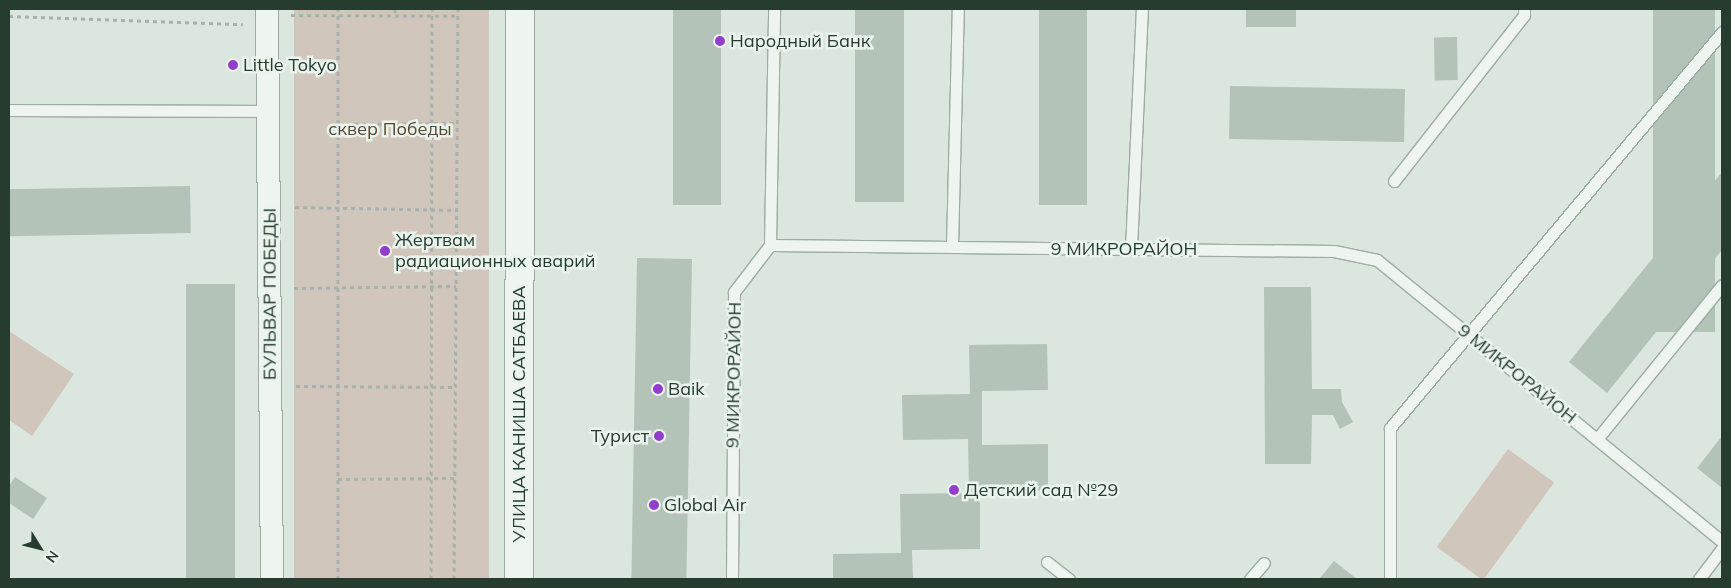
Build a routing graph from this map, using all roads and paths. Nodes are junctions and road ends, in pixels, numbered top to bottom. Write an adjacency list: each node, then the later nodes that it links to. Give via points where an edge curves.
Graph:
1 (338, 9): 15 (path)
2 (395, 9): 13 (path)
3 (432, 9): 14 (path)
4 (458, 9): 11 (path)
5 (520, 9): 52 (street, УЛИЦА КАНИША САТБАЕВА)
6 (774, 9): 27 (lane)
7 (958, 9): 28 (lane)
8 (1142, 9): 29 (lane)
9 (1524, 9): 22 (lane, via 1524,15)
10 (9, 16): 12 (path)
11 (458, 16): 14 (path); 19 (path)
12 (267, 17): 15 (path); 18 (street, БУЛЬВАР ПОБЕДЫ)
13 (395, 17): 14 (path); 15 (path)
14 (432, 17): 21 (path)
15 (338, 18): 20 (path)
16 (1722, 32): 35 (lane)
17 (9, 110): 18 (lane)
18 (268, 111): 23 (street, БУЛЬВАР ПОБЕДЫ)
19 (457, 123): 21 (path); 25 (path)
20 (338, 124): 21 (path); 24 (path)
21 (431, 124): 26 (path)
22 (1394, 180)
23 (269, 208): 24 (path); 34 (street, БУЛЬВАР ПОБЕДЫ)
24 (339, 208): 26 (path); 33 (path)
25 (456, 210): 26 (path); 31 (path)
26 (431, 211): 32 (path)
27 (770, 246): 28 (lane, 9 МИКРОРАЙОН); 53 (lane, 9 МИКРОРАЙОН, via 734,292)
28 (952, 247): 29 (lane, 9 МИКРОРАЙОН)
29 (1131, 249): 35 (lane, 9 МИКРОРАЙОН, via 1334,250 1378,260)
30 (1722, 285): 40 (lane)
31 (456, 286): 32 (path); 39 (path)
32 (431, 287): 33 (path); 37 (path)
33 (339, 288): 34 (path); 36 (path)
34 (270, 290): 38 (street, БУЛЬВАР ПОБЕДЫ)
35 (1468, 334): 40 (lane, 9 МИКРОРАЙОН); 56 (lane, via 1390,428)
36 (339, 386): 37 (path); 38 (path); 43 (path)
37 (431, 386): 39 (path); 41 (path)
38 (270, 387): 48 (street, БУЛЬВАР ПОБЕДЫ)
39 (455, 387): 42 (path)
40 (1597, 439): 44 (lane, 9 МИКРОРАЙОН)
41 (431, 478): 42 (path); 43 (path); 50 (path)
42 (455, 478): 51 (path)
43 (338, 479): 49 (path)
44 (1722, 541)
45 (1722, 549): 57 (lane)
46 (1047, 562): 54 (lane)
47 (1264, 562): 55 (lane)
48 (272, 579)
49 (338, 579)
50 (430, 579)
51 (454, 579)
52 (519, 579)
53 (732, 579)
54 (1069, 579)
55 (1250, 579)
56 (1390, 579)
57 (1700, 579)

